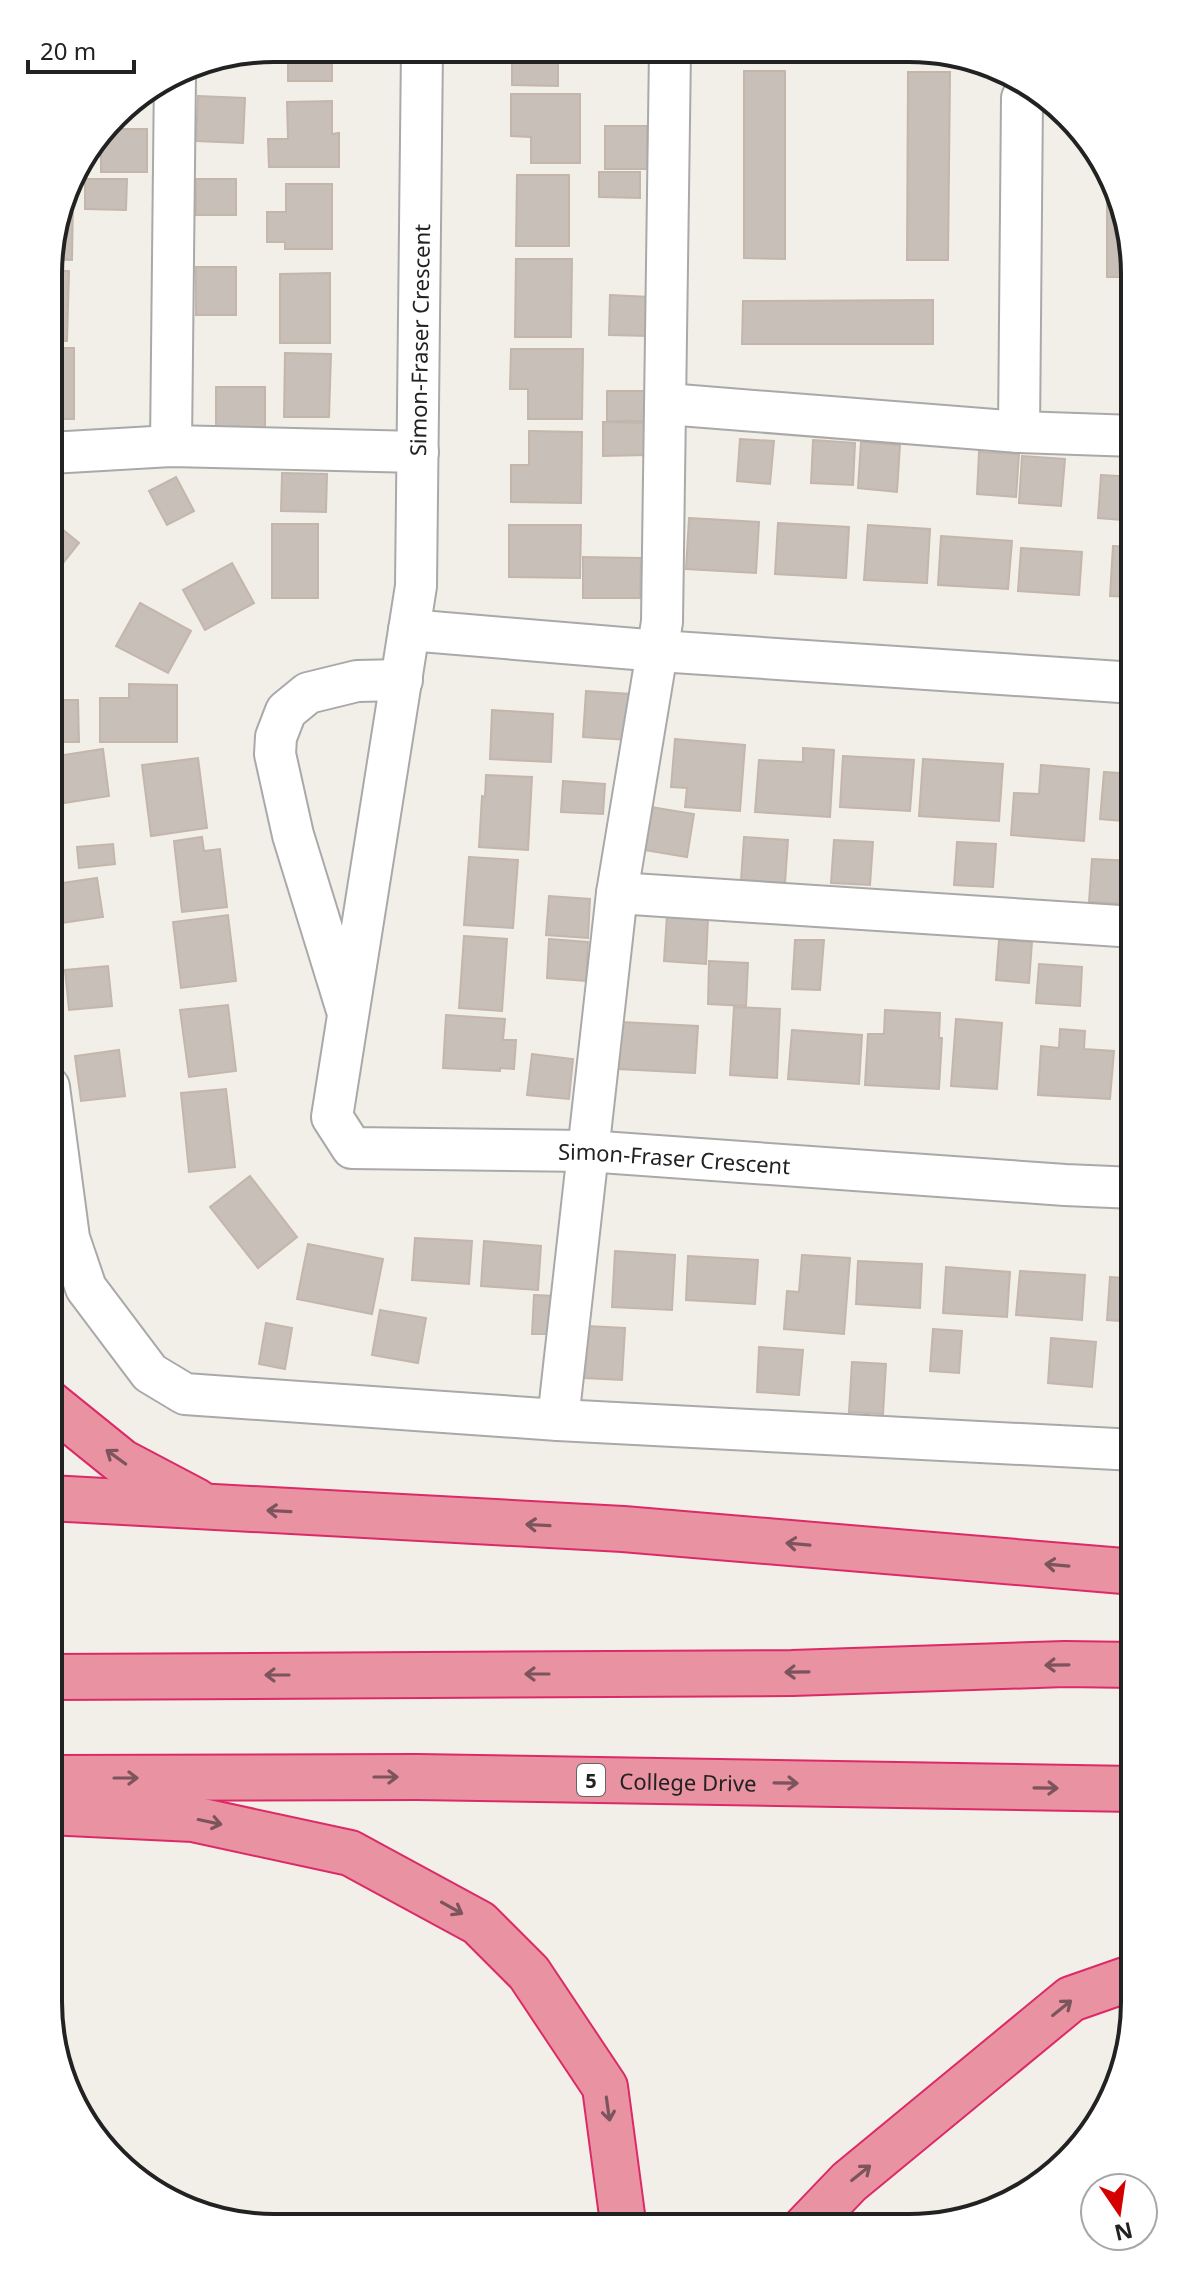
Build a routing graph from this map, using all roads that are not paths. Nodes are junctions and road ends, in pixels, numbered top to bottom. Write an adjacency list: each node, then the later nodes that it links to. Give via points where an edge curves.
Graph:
1 (422, 62): 10 (street, Simon-Fraser Crescent)
2 (670, 62): 5 (street)
3 (175, 87): 8 (street)
4 (1022, 98): 6 (street)
5 (667, 404): 6 (street); 12 (street)
6 (1019, 432): 7 (street)
7 (1121, 436)
8 (171, 446): 9 (street); 10 (street)
9 (62, 452)
10 (418, 452): 11 (street, Simon-Fraser Crescent, via 416,586)
11 (409, 630): 12 (street); 13 (street, Simon-Fraser Crescent)
12 (659, 651): 14 (street); 15 (street)
13 (402, 680): 17 (street, Simon-Fraser Crescent); 17 (street, Simon-Fraser Crescent, via 357,681 308,693 286,711 276,737 293,835)
14 (1121, 682)
15 (617, 893): 16 (street); 18 (street)
16 (1121, 926)
17 (348, 1014): 18 (street, Simon-Fraser Crescent, via 332,1117 352,1148)
18 (587, 1151): 20 (street, Simon-Fraser Crescent); 22 (street)
19 (62, 1185): 22 (street, via 69,1238 86,1288 150,1373 185,1394)
20 (1121, 1187)
21 (62, 1414): 25 (highway, one-way to 21, via 122,1462)
22 (558, 1420): 23 (street)
23 (1121, 1449)
24 (62, 1499): 25 (highway)
25 (209, 1507): 26 (highway, one-way to 25, via 623,1529)
26 (1121, 1571)
27 (1121, 1665): 28 (highway, one-way to 28, via 792,1673)
28 (62, 1677)
29 (62, 1778): 30 (highway, College Drive / 5, one-way to 30, via 417,1777)
30 (1121, 1789)
31 (62, 1813): 33 (highway, one-way to 33, via 193,1819 350,1853 479,1923 529,1973 605,2087)
32 (1121, 1982): 34 (highway, one-way to 32, via 849,2182 1071,1999)
33 (622, 2214)
34 (818, 2214)

